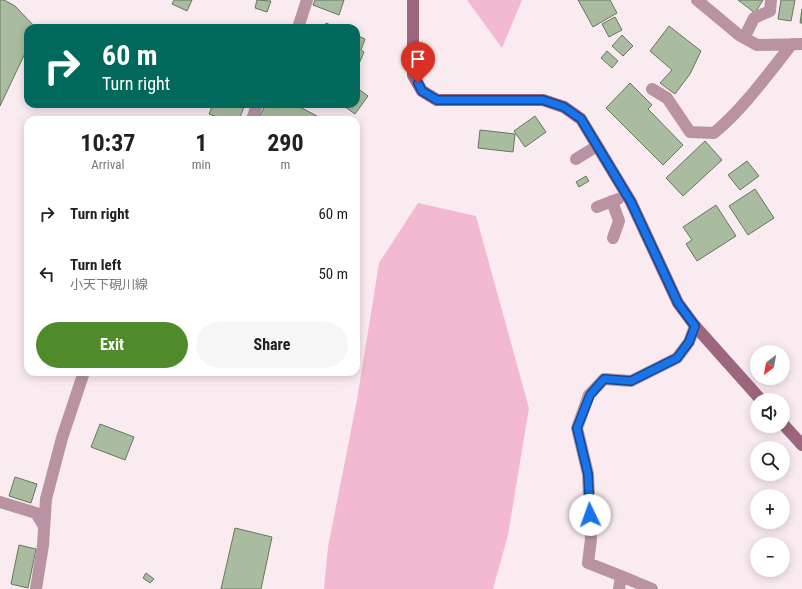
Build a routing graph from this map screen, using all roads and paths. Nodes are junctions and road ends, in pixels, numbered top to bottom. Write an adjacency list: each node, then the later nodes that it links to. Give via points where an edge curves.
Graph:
1 (307, 0): 5 (street)
2 (413, 0): 9 (main road, via 413,75 422,91 437,100 550,102 564,107 581,119)
3 (698, 0): 6 (street)
4 (771, 0): 6 (street, via 770,12 754,18)
5 (299, 24)
6 (744, 38): 7 (street, via 757,45)
7 (797, 44): 8 (street, via 727,123 714,133 690,132 667,98)
8 (652, 89)
9 (597, 146): 10 (street); 11 (main road)
10 (576, 159)
11 (627, 195): 12 (street); 15 (main road, via 678,303)
12 (612, 201): 13 (street); 14 (street, via 619,221)
13 (597, 208)
14 (613, 238)
15 (695, 326): 17 (main road); 22 (street, via 689,342 677,358 631,381 604,379 590,395 577,428 588,474 591,539 588,563)
16 (83, 376): 21 (street, via 46,499)
17 (755, 393)
18 (790, 432): 19 (main road)
19 (802, 445)
20 (0, 502): 21 (street, via 36,513)
21 (44, 526): 23 (street)
22 (621, 576): 24 (street); 25 (street)
23 (36, 589)
24 (619, 589)
25 (652, 589)

